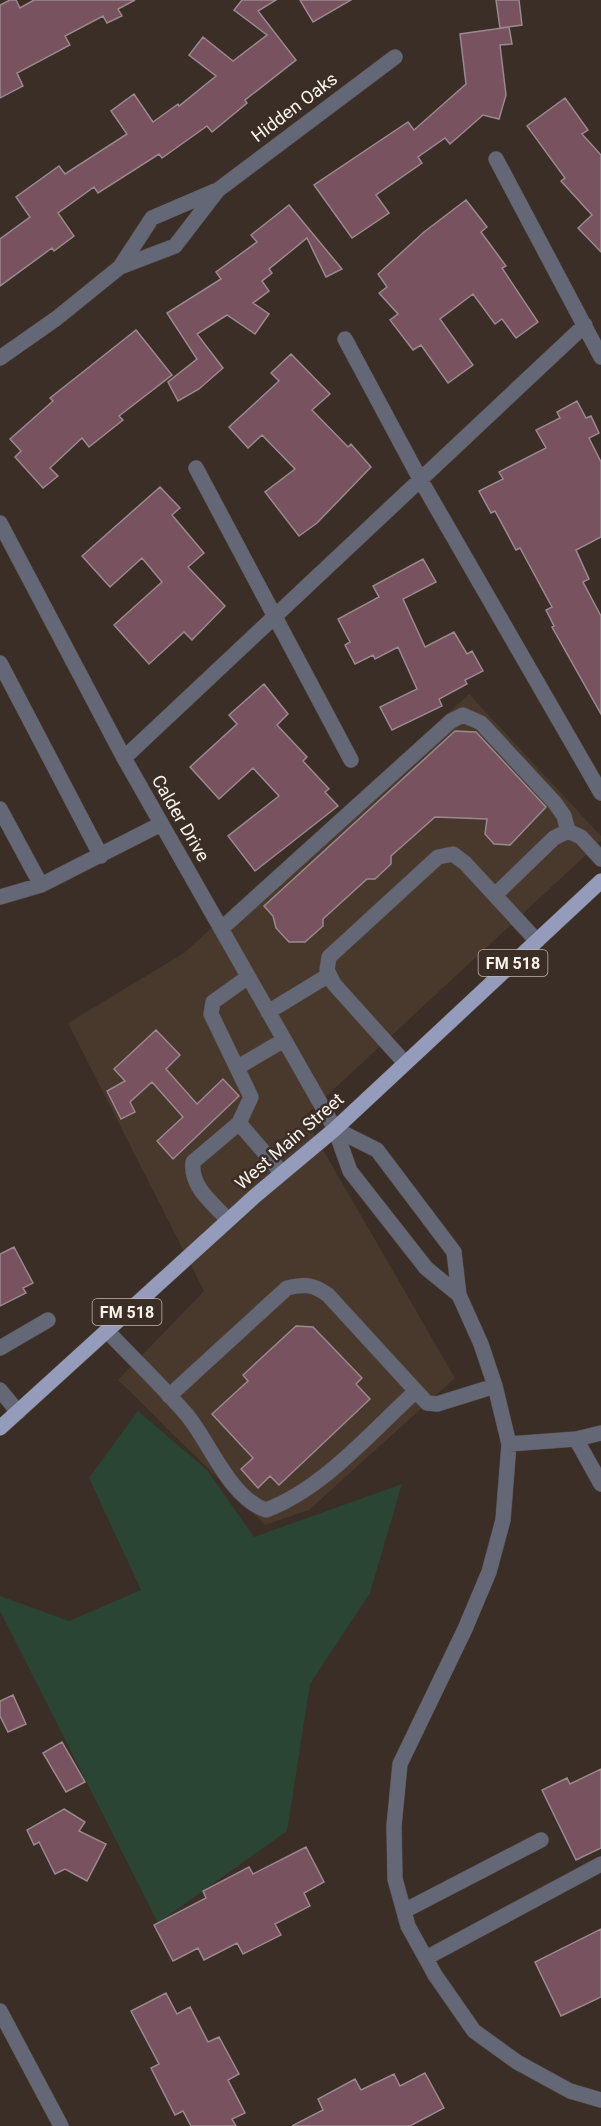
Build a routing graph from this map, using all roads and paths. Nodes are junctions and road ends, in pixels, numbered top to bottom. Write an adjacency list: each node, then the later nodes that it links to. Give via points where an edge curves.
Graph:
1 (395, 57): 3 (street, Hidden Oaks)
2 (496, 159): 5 (street)
3 (218, 190): 4 (street, Hidden Oaks, via 175,246); 4 (street, Hidden Oaks, via 152,218)
4 (120, 267): 8 (street, Hidden Oaks)
5 (585, 325): 7 (street); 10 (street)
6 (345, 339): 10 (street)
7 (601, 357)
8 (0, 358)
9 (196, 468): 12 (street)
10 (420, 479): 12 (street); 16 (street)
11 (1, 528): 14 (street, Calder Drive)
12 (274, 616): 14 (street); 15 (street)
13 (0, 663): 20 (street)
14 (124, 758): 18 (street, Calder Drive)
15 (351, 760)
16 (601, 793)
17 (0, 809): 23 (street)
18 (161, 824): 20 (street); 26 (street, Calder Drive)
19 (568, 831): 21 (street, via 581,837); 24 (street, via 554,838); 26 (street, via 555,803 481,723 463,715 451,721)
20 (101, 856): 23 (street)
21 (601, 859)
22 (601, 881): 27 (main road, West Main Street / FM 518)
23 (41, 885): 25 (street)
24 (495, 895): 27 (street); 28 (street, via 453,854 438,857 329,957)
25 (0, 897)
26 (222, 929): 29 (street, Calder Drive)
27 (537, 941): 32 (main road, West Main Street / FM 518)
28 (329, 975): 30 (street); 32 (street)
29 (248, 977): 30 (street, Calder Drive); 33 (street, via 213,1002 211,1014)
30 (268, 1012): 31 (street, Calder Drive)
31 (284, 1040): 33 (street); 35 (street, Calder Drive)
32 (405, 1063): 35 (main road, West Main Street / FM 518)
33 (238, 1067): 34 (street, via 250,1097)
34 (239, 1123): 36 (street); 37 (street, via 194,1162 192,1174 199,1190)
35 (334, 1129): 36 (main road, West Main Street / FM 518); 38 (street, Calder Drive, via 350,1171 426,1269); 38 (street, via 377,1150 391,1168 454,1252)
36 (282, 1173): 37 (main road, West Main Street / FM 518)
37 (228, 1220): 40 (main road, West Main Street / FM 518)
38 (459, 1295): 42 (street)
39 (48, 1320): 41 (street)
40 (107, 1331): 45 (street); 46 (main road, West Main Street / FM 518)
41 (0, 1348)
42 (495, 1386): 44 (street, via 436,1404 427,1403); 50 (street)
43 (0, 1390): 46 (street)
44 (416, 1391): 45 (street, via 328,1295 305,1284 287,1288); 45 (street, via 315,1484 284,1504 266,1510 228,1477 189,1417)
45 (169, 1396)
46 (18, 1412): 47 (main road, West Main Street / FM 518)
47 (0, 1428)
48 (601, 1433): 49 (street)
49 (576, 1439): 50 (street); 51 (street)
50 (509, 1444): 54 (street, via 503,1520 489,1572 400,1764 394,1868)
51 (601, 1484)
52 (542, 1840): 54 (street)
53 (601, 1864): 55 (street)
54 (404, 1911): 55 (street)
55 (426, 1958): 57 (street, via 474,2031 517,2062 570,2091)
56 (0, 2011): 58 (street)
57 (601, 2100)
58 (61, 2126)

